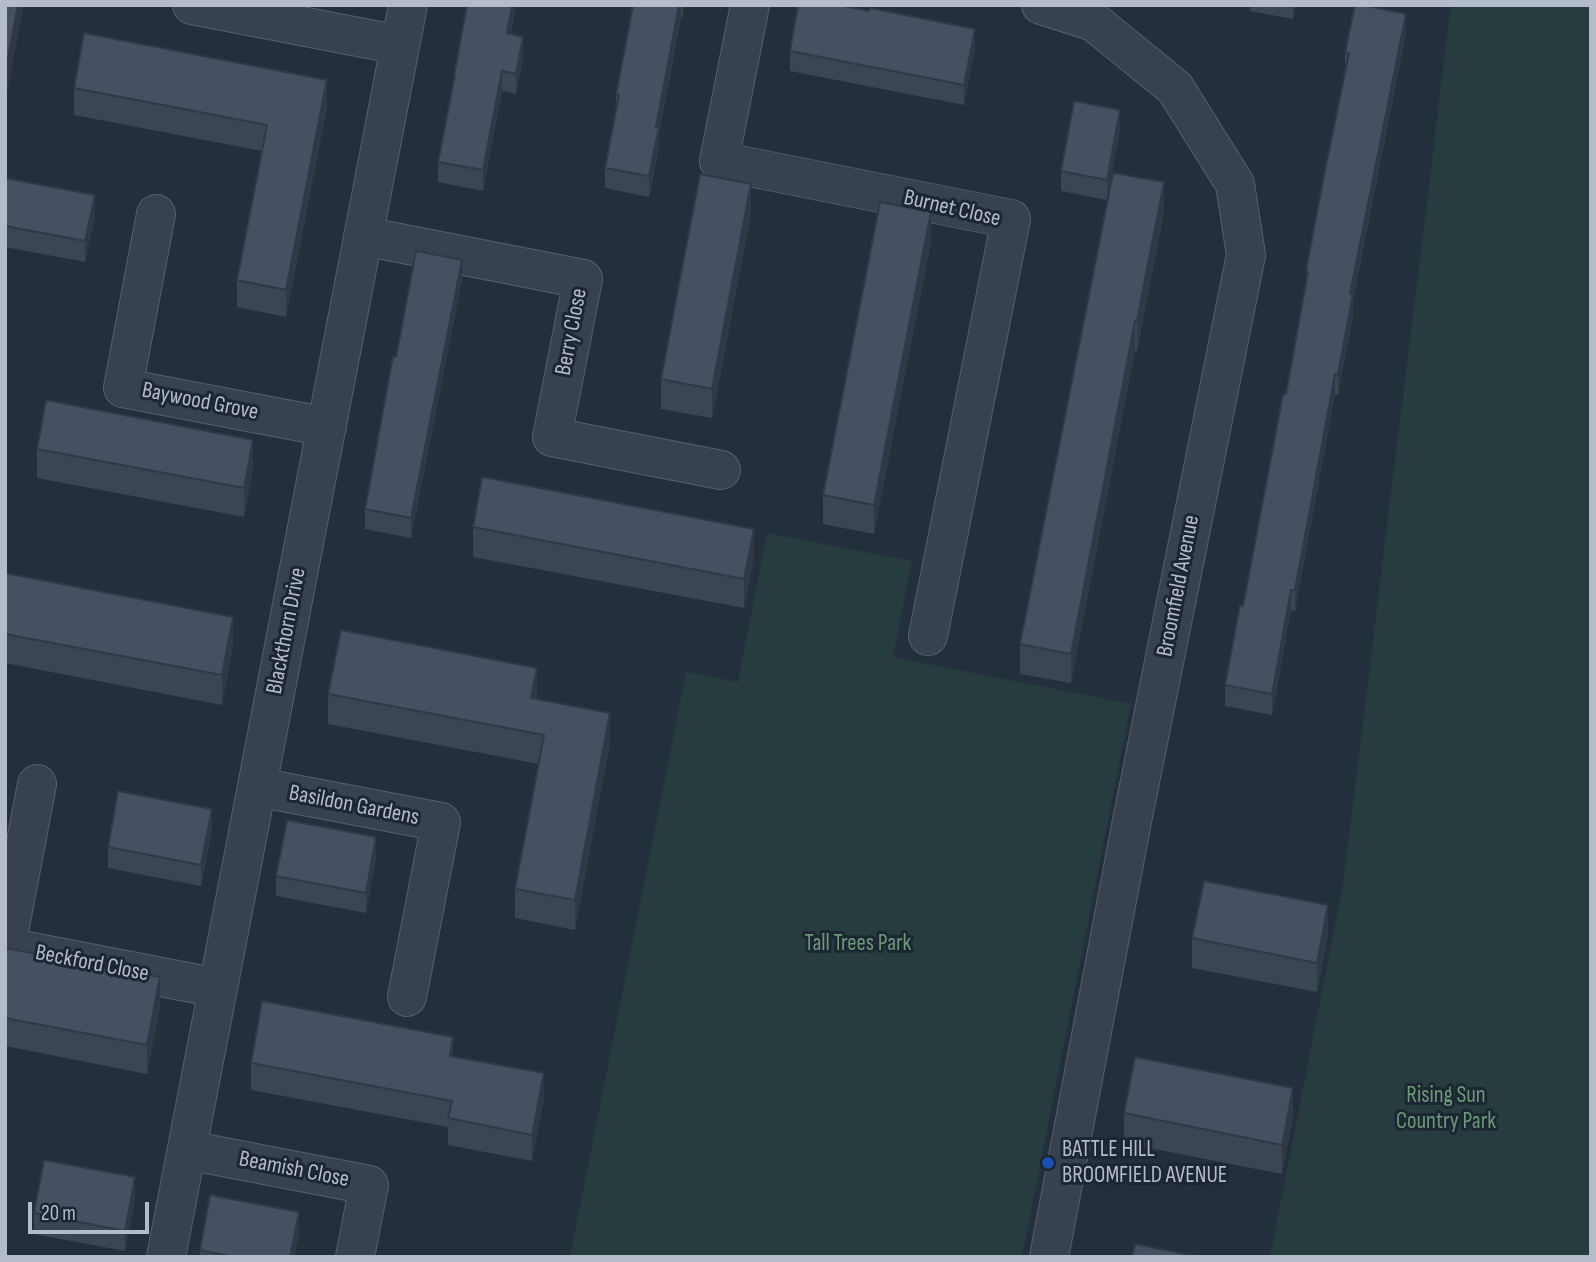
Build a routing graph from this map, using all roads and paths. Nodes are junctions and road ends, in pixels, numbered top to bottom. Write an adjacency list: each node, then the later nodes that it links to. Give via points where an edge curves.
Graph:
1 (192, 5): 5 (street)
2 (408, 5): 5 (street, Blackthorn Drive)
3 (750, 5): 10 (street, Burnet Close, via 719,161 1011,219)
4 (1041, 5): 18 (street, Broomfield Avenue, via 1094,22 1175,88 1235,184 1246,255)
5 (400, 45): 7 (street, Blackthorn Drive)
6 (156, 214): 8 (street, Baywood Grove, via 122,388)
7 (363, 236): 8 (street, Blackthorn Drive); 9 (street, Berry Close, via 583,279 552,437)
8 (327, 427): 12 (street, Blackthorn Drive)
9 (721, 470)
10 (928, 636)
11 (37, 784): 13 (street, Beckford Close, via 6,947)
12 (257, 787): 13 (street, Blackthorn Drive); 14 (street, Basildon Gardens, via 440,822)
13 (218, 988): 15 (street, Blackthorn Drive)
14 (407, 997)
15 (187, 1150): 16 (street, Blackthorn Drive); 17 (street, Beamish Close, via 369,1185)
16 (166, 1257)
17 (355, 1257)
18 (1049, 1257)

